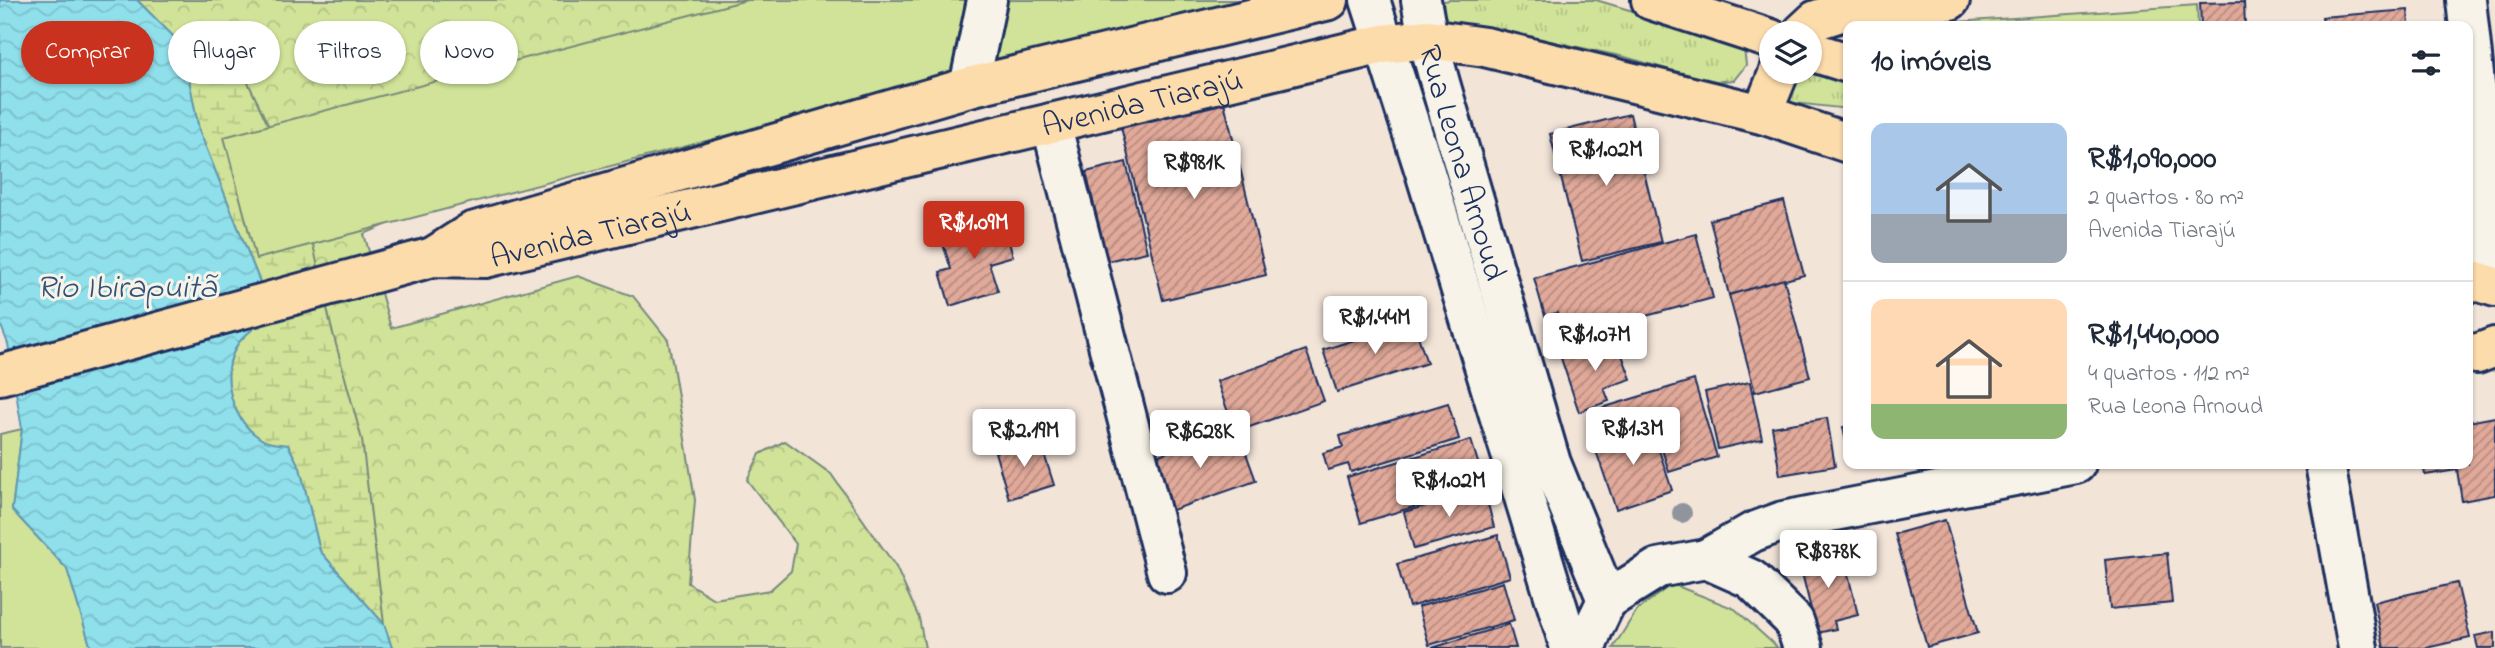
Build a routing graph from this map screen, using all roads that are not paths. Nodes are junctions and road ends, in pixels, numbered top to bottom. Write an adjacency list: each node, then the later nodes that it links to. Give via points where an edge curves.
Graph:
1 (987, 0): 17 (street)
2 (1329, 0): 17 (main road, Avenida Tiarajú)
3 (1370, 0): 12 (street, Rua Leona Arnoud)
4 (1421, 0): 11 (street, Rua Leona Arnoud)
5 (1651, 0): 10 (main road)
6 (1950, 0): 8 (main road, via 1847,10)
7 (2466, 0): 9 (street)
8 (1814, 21)
9 (2468, 21)
10 (1759, 34)
11 (1428, 39): 12 (main road, Avenida Tiarajú); 18 (main road, Avenida Tiarajú, via 1485,47); 28 (street, Rua Leona Arnoud, via 1551,463)
12 (1383, 44): 19 (main road, Avenida Tiarajú); 29 (street, Rua Leona Arnoud)
13 (1822, 54): 14 (main road)
14 (1843, 61)
15 (2473, 65): 22 (street, via 2491,233)
16 (1774, 84): 18 (main road)
17 (969, 87): 21 (main road, Avenida Tiarajú, via 472,232)
18 (1762, 114): 20 (main road, Avenida Tiarajú)
19 (1051, 123): 21 (main road, Avenida Tiarajú, via 485,258); 27 (street)
20 (1843, 141)
21 (433, 257): 23 (main road, Avenida Tiarajú)
22 (2484, 285)
23 (0, 375)
24 (2050, 469): 26 (street, via 1783,521)
25 (2326, 469): 32 (street)
26 (1706, 559): 28 (street, via 1658,568); 31 (street, via 1751,579 1794,621)
27 (1167, 573)
28 (1607, 600): 30 (street)
29 (1570, 648)
30 (1586, 648)
31 (1802, 648)
32 (2358, 648)

